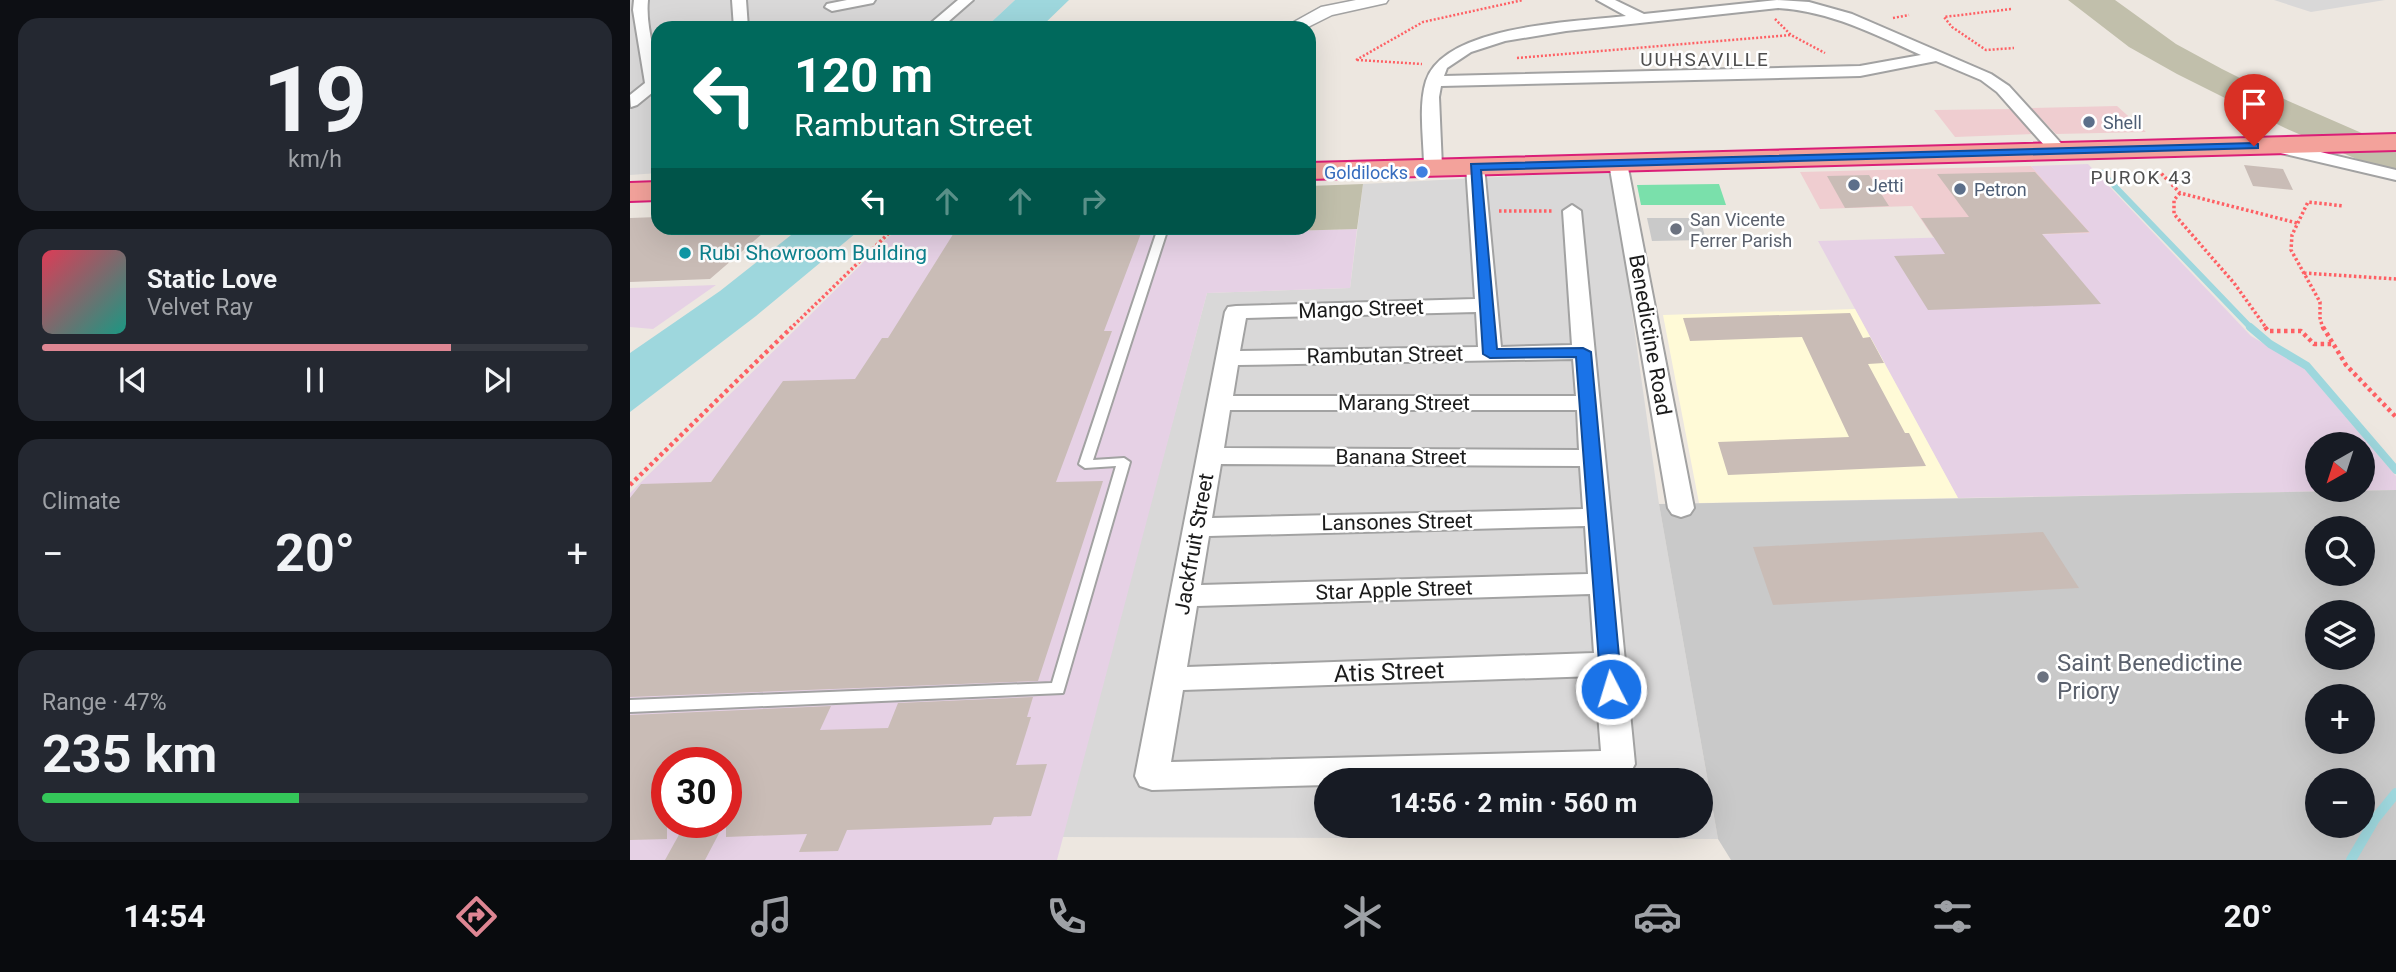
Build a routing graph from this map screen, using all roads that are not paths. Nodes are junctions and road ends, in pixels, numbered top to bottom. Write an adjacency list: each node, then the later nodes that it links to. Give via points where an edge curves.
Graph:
1 (640, 0): 13 (street)
2 (738, 0): 9 (street)
3 (868, 0): 7 (street)
4 (966, 0): 10 (street)
5 (1380, 0): 11 (street, via 1327,11)
6 (1604, 0): 8 (street)
7 (833, 8)
8 (1639, 17): 12 (street, via 1794,4 1834,13); 14 (street, via 1489,40 1457,53)
9 (740, 21)
10 (940, 21)
11 (1306, 21)
12 (1937, 56): 14 (street, via 1860,71 1535,78); 20 (street, via 1995,83)
13 (651, 64)
14 (1437, 73): 23 (street, via 1431,97)
15 (651, 87): 16 (street)
16 (631, 102)
17 (2340, 143): 18 (highway); 19 (highway); 25 (street)
18 (2394, 143)
19 (2270, 145): 20 (highway); 25 (street)
20 (2059, 151): 21 (highway)
21 (1618, 163): 22 (highway); 39 (street, Benedictine Road)
22 (1475, 166): 23 (highway); 30 (street)
23 (1433, 167): 24 (highway)
24 (1316, 170)
25 (2396, 174)
26 (630, 191): 27 (highway)
27 (651, 191)
28 (1572, 211): 32 (street)
29 (1161, 235): 46 (lane, via 1085,464 1124,462 1058,689)
30 (1486, 305): 31 (street, Mango Street); 33 (street)
31 (1236, 312): 34 (street, Jackfruit Street)
32 (1583, 352): 33 (street, Rambutan Street); 36 (street)
33 (1490, 354): 34 (street, Rambutan Street)
34 (1228, 358): 35 (street, Jackfruit Street)
35 (1220, 402): 36 (street, Marang Street); 37 (street, Jackfruit Street)
36 (1588, 403): 38 (street)
37 (1210, 456): 38 (street, Banana Street); 41 (street, Jackfruit Street)
38 (1592, 458): 40 (street)
39 (1681, 508)
40 (1597, 517): 41 (street, Lansones Street); 42 (street)
41 (1197, 527): 43 (street, Jackfruit Street)
42 (1603, 584): 43 (street, Star Apple Street); 44 (street)
43 (1185, 596): 45 (street, Jackfruit Street)
44 (1609, 664): 45 (street, Atis Street); 45 (street, Jackfruit Street, via 1618,764 1152,776)
45 (1170, 679)
46 (630, 706)

